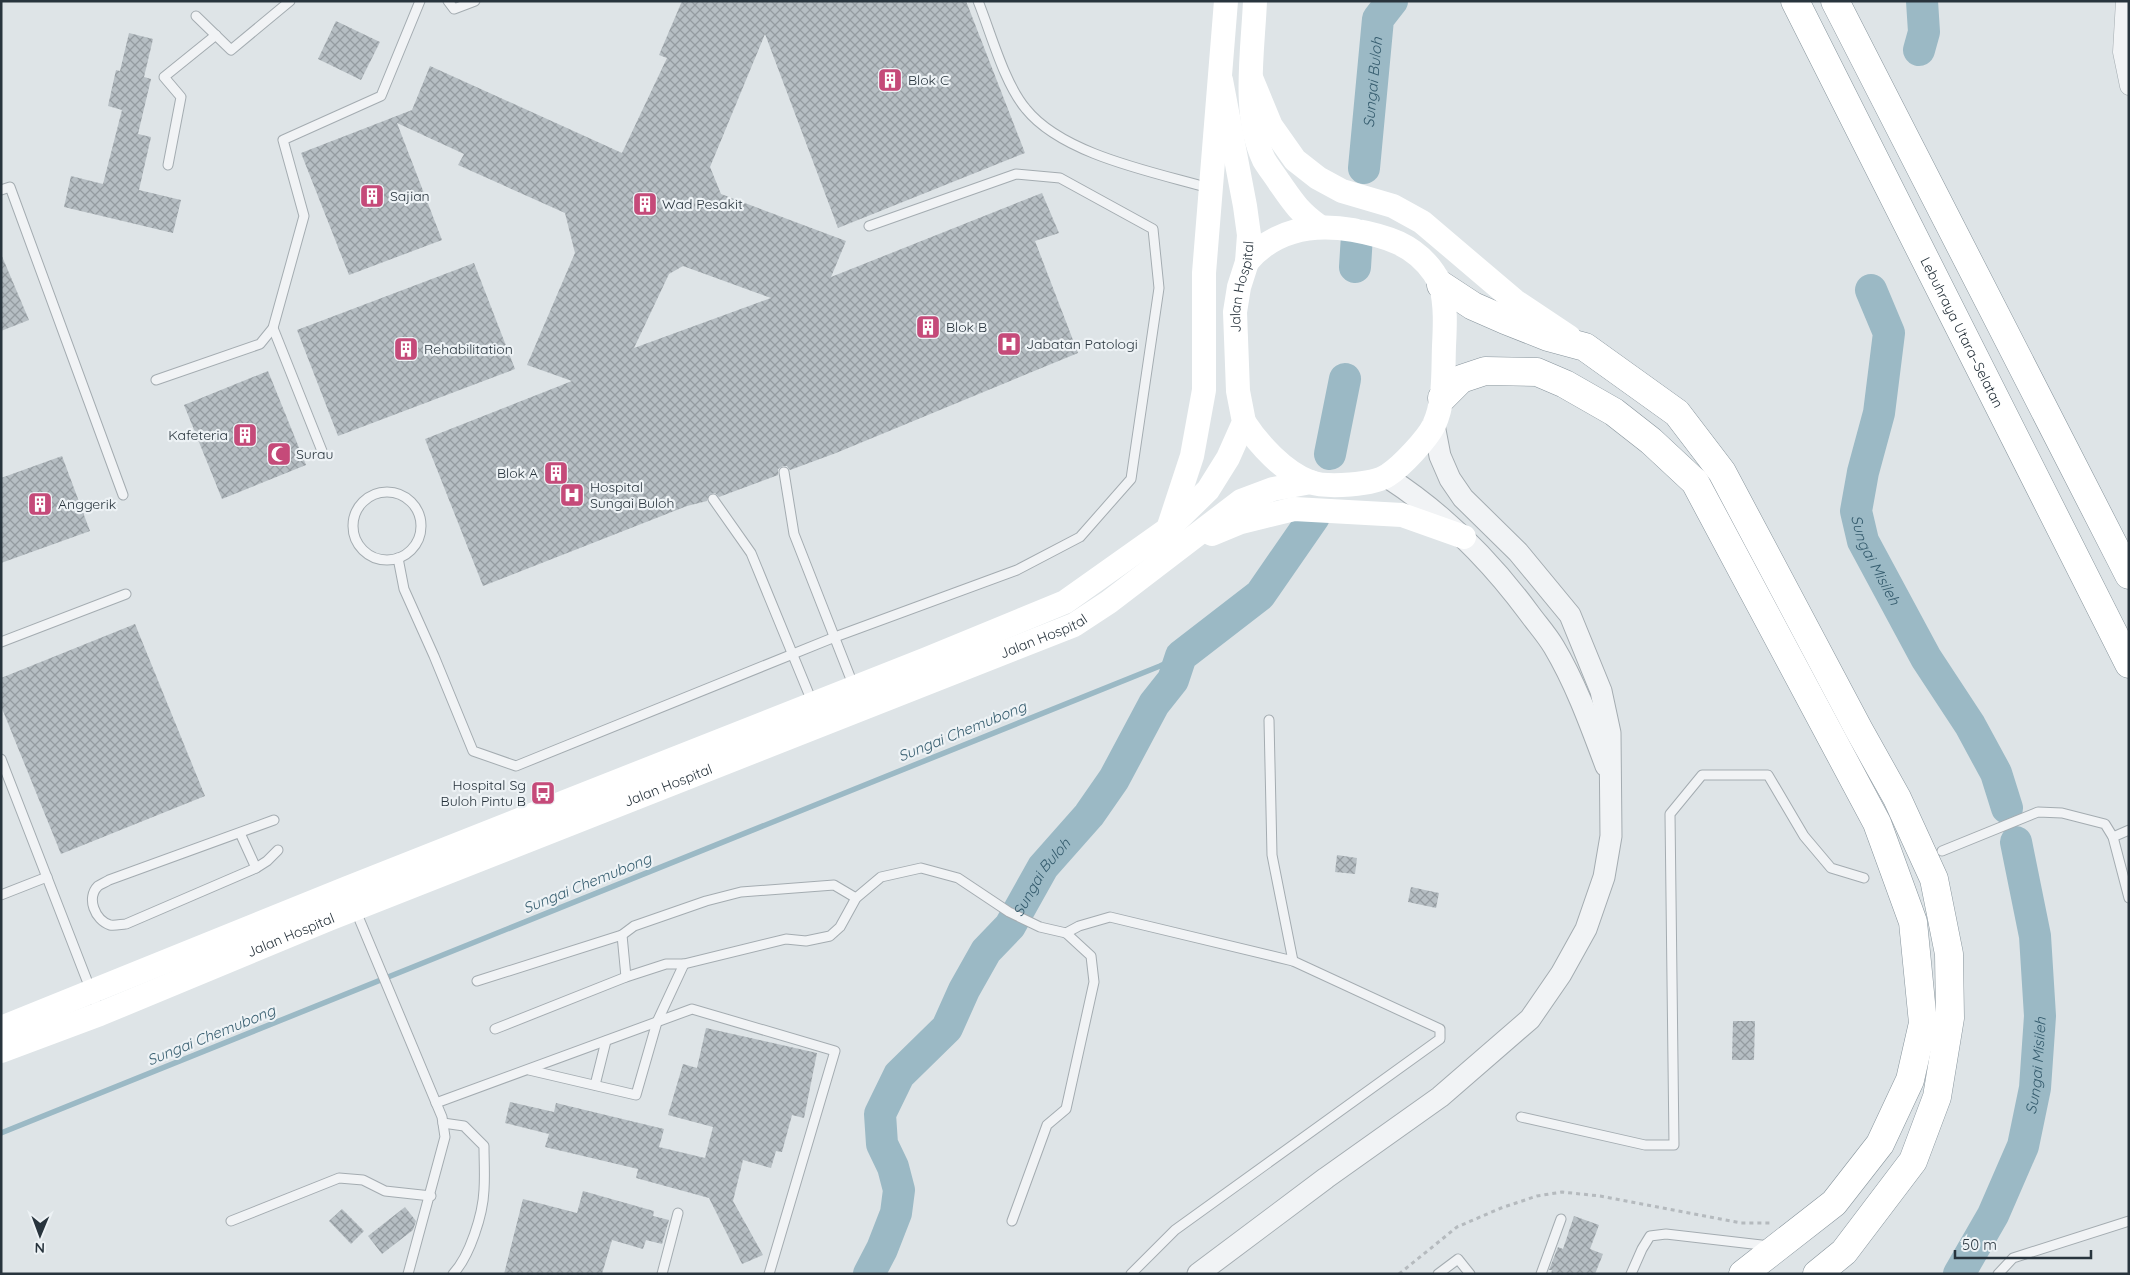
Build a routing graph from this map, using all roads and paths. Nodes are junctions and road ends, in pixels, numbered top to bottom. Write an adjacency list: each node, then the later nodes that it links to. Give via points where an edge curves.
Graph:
1 (290, 1): 12 (lane, via 231,50)
2 (420, 1): 24 (lane, via 381,96 283,140 304,216)
3 (448, 1): 4 (lane, via 454,9)
4 (475, 1)
5 (978, 1): 17 (lane, via 1011,85 1026,109 1047,129 1072,143 1125,164)
6 (1226, 1): 13 (main road, Jalan Hospital)
7 (1256, 1): 14 (main road)
8 (1794, 1): 45 (highway, Lebuhraya Utara–Selatan)
9 (1835, 1): 40 (highway)
10 (2125, 1): 15 (street, via 2122,52)
11 (196, 16): 12 (lane)
12 (216, 35): 16 (lane, via 164,77 181,97)
13 (1221, 80): 17 (main road, Jalan Hospital); 21 (main road, Jalan Hospital, via 1249,235)
14 (1252, 80): 20 (main road, via 1252,117 1265,161 1302,214); 25 (main road, via 1271,126 1295,160 1342,191 1393,206 1422,222 1515,301)
15 (2129, 86)
16 (168, 165)
17 (1212, 188): 23 (main road, Jalan Hospital, via 1204,273)
18 (1, 190): 35 (lane, via 10,187)
19 (869, 226): 42 (lane, via 1016,174 1060,178 1153,229 1159,288 1131,479 1080,537 1017,570)
20 (1320, 226): 21 (main road, via 1281,236 1257,250); 22 (main road, via 1382,235 1400,243 1426,261)
21 (1246, 262): 27 (main road, Jalan Hospital, via 1235,312)
22 (1441, 285): 25 (highway, via 1473,306 1505,320); 28 (main road, via 1445,325)
23 (1204, 312): 27 (main road, via 1225,373); 38 (main road, Jalan Hospital, via 1204,390)
24 (273, 328): 26 (lane, via 260,344); 31 (lane)
25 (1584, 347): 101 (highway, via 1677,412 1722,472 1897,798 1934,879 1949,954 1950,1000 1937,1096 1913,1160 1844,1252)
26 (156, 380)
27 (1238, 391): 29 (main road, Jalan Hospital)
28 (1442, 398): 30 (main road); 88 (highway, via 1461,379 1485,371 1537,372 1614,412 1695,482 1877,823 1913,922 1923,1023 1910,1080 1880,1144 1834,1203)
29 (1244, 422): 34 (main road, via 1255,439 1279,463); 38 (main road, Jalan Hospital, via 1228,458)
30 (1434, 425): 33 (main road, via 1406,461); 50 (street, via 1440,456 1463,498 1518,552 1570,615 1601,691 1610,733)
31 (322, 451)
32 (784, 472): 42 (lane, via 794,534)
33 (1387, 477): 34 (main road, via 1352,485); 37 (street, via 1425,503)
34 (1311, 482): 38 (main road, Jalan Hospital, via 1272,489 1241,501)
35 (123, 495)
36 (713, 499): 44 (lane, via 751,553)
37 (1464, 537): 38 (main road, via 1402,515 1294,509); 50 (street, via 1504,579 1554,646 1581,700)
38 (1173, 539): 46 (main road, Jalan Hospital, via 1109,602 1074,625)
39 (398, 558): 39 (lane, via 376,559 366,554 354,535 353,525 358,509 370,497 380,493 402,496 418,512 421,523 416,545); 44 (lane, via 404,589 473,751 516,766)
40 (2129, 575)
41 (126, 594): 43 (lane)
42 (835, 637): 44 (lane); 46 (lane)
43 (1, 642)
44 (792, 654): 47 (lane)
45 (2127, 661)
46 (858, 699): 47 (main road, Jalan Hospital)
47 (817, 714): 61 (main road, Jalan Hospital)
48 (1269, 720): 66 (lane, via 1272,855)
49 (1, 759): 58 (lane)
50 (1610, 778): 94 (street, via 1611,836 1604,877 1586,929 1561,974 1530,1019 1440,1097)
51 (274, 820): 53 (lane)
52 (2129, 830): 54 (lane)
53 (240, 833): 57 (lane); 57 (lane, via 109,880 98,887 93,898 94,909 100,919 111,925 126,924)
54 (2113, 837): 56 (lane, via 2105,824 2062,813 2038,812); 63 (lane)
55 (278, 850): 57 (lane)
56 (1942, 851)
57 (256, 868)
58 (47, 878): 60 (lane); 70 (lane)
59 (1864, 878): 80 (lane, via 1830,868 1804,836 1768,775 1702,775 1670,814 1674,1145 1645,1145)
60 (1, 895)
61 (351, 898): 70 (main road, Jalan Hospital); 71 (main road, Jalan Hospital); 79 (lane)
62 (856, 898): 64 (lane, via 881,877 921,868 958,878 1009,912 1040,927); 65 (lane, via 834,885 741,892 634,926); 67 (lane, via 840,926 830,936 806,941 778,940)
63 (2129, 898)
64 (1066, 933): 66 (lane, via 1110,917); 85 (lane, via 1091,956 1094,982 1066,1109 1047,1125)
65 (622, 935): 68 (lane); 69 (lane)
66 (1293, 961): 93 (lane, via 1440,1029 1440,1039 1175,1230)
67 (684, 964): 68 (lane, via 666,964); 72 (lane)
68 (626, 977): 74 (lane)
69 (477, 981)
70 (92, 992): 71 (lane); 73 (main road, Jalan Hospital)
71 (100, 1014): 76 (main road, Jalan Hospital)
72 (657, 1022): 75 (lane); 78 (lane, via 636,1095); 92 (lane, via 692,1009 836,1051)
73 (1, 1028)
74 (495, 1029)
75 (606, 1041): 77 (lane); 78 (lane)
76 (1, 1051)
77 (529, 1070): 78 (lane); 79 (lane)
78 (595, 1084)
79 (436, 1103): 81 (lane)
80 (1521, 1117)
81 (443, 1123): 82 (lane, via 445,1137); 90 (lane, via 464,1126 484,1146 484,1191 476,1226 461,1265)
82 (431, 1196): 87 (lane, via 386,1191 363,1180 339,1178); 89 (lane)
83 (678, 1213): 91 (lane)
84 (1562, 1219): 98 (lane)
85 (1012, 1221)
86 (2129, 1221): 102 (lane, via 2013,1258)
87 (231, 1222)
88 (1778, 1235): 95 (path, via 1741,1223 1600,1196 1562,1192 1500,1208 1457,1227); 99 (lane, via 1650,1236); 100 (highway)
89 (408, 1274)
90 (453, 1274)
91 (662, 1274)
92 (770, 1274)
93 (1131, 1274)
94 (1198, 1274)
95 (1399, 1274)
96 (1438, 1274): 97 (lane, via 1458,1259)
97 (1470, 1274)
98 (1541, 1274)
99 (1631, 1274)
100 (1743, 1274)
101 (1817, 1274)
102 (1998, 1274)

